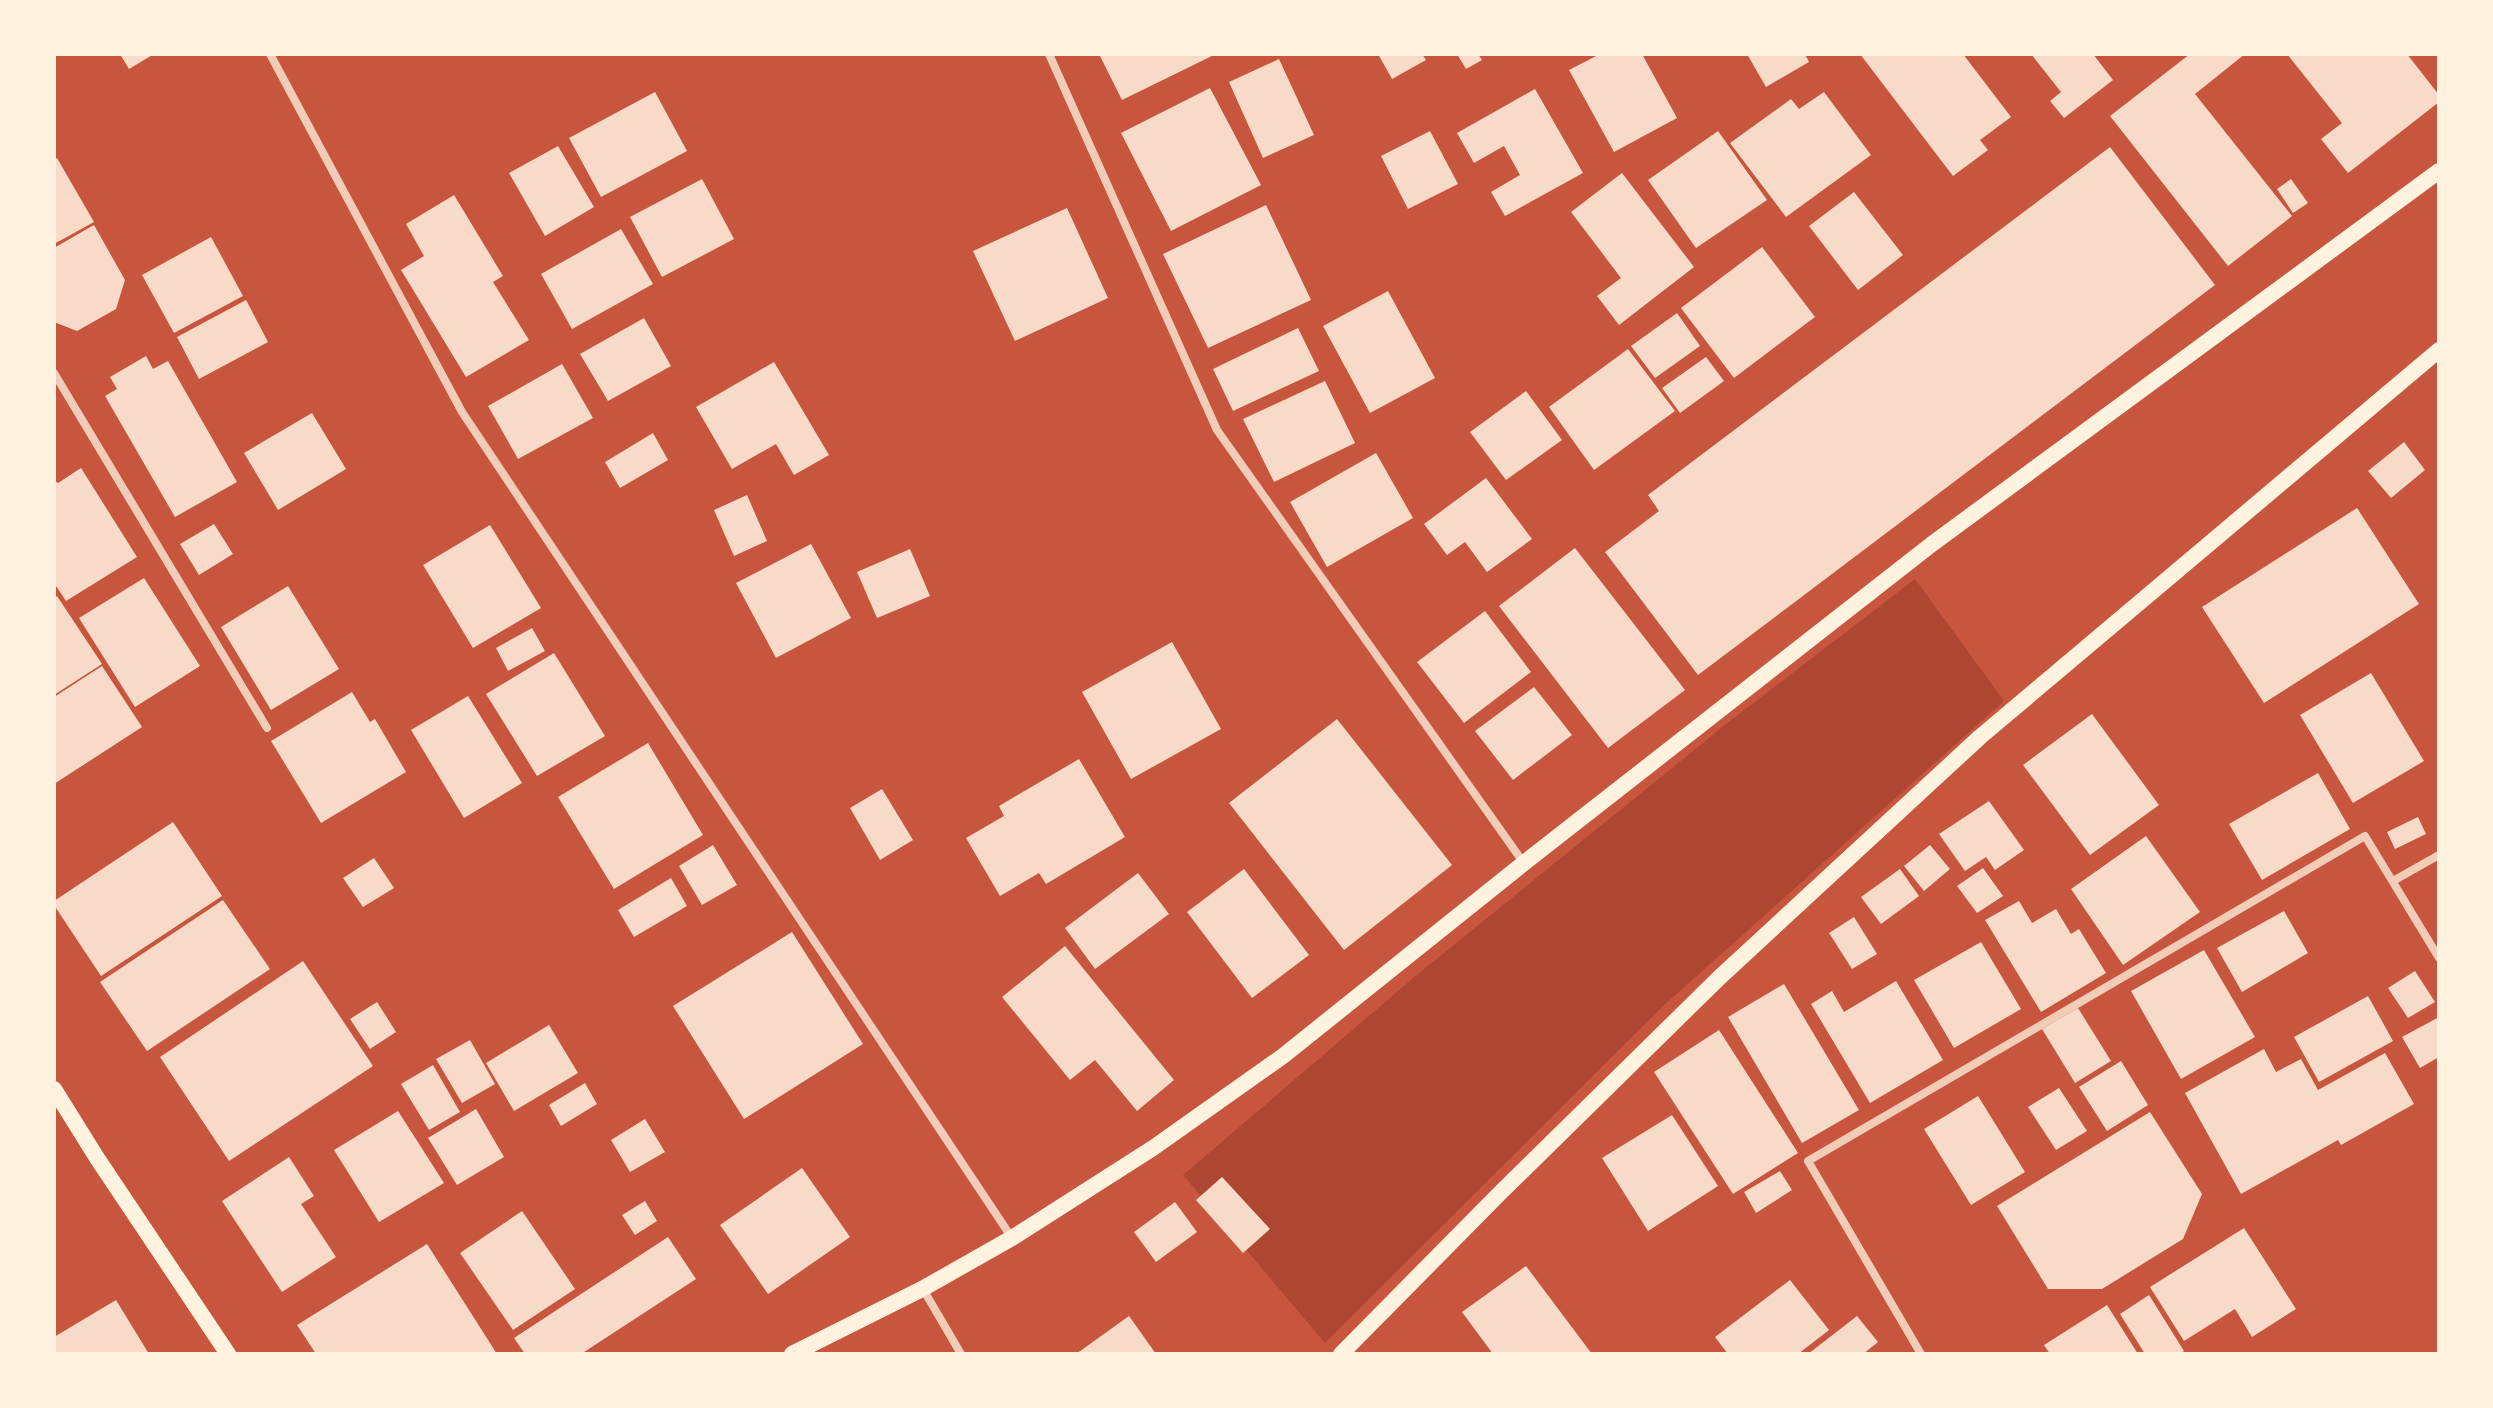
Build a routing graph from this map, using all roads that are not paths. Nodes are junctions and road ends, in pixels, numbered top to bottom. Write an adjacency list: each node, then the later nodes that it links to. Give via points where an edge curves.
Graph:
1 (270, 54): 12 (street, via 462,412)
2 (1049, 54): 8 (street, via 1217,430)
3 (2439, 171): 8 (main road, via 1932,544)
4 (2439, 350): 17 (main road, via 1957,758 1720,977)
5 (54, 373): 6 (street)
6 (267, 728)
7 (2439, 855): 9 (street)
8 (1524, 863): 12 (main road, via 1283,1056)
9 (2393, 881): 10 (street); 18 (street, via 2365,836 1808,1161)
10 (2439, 958)
11 (54, 1089): 14 (main road)
12 (1012, 1238): 13 (main road)
13 (922, 1289): 15 (main road); 16 (street)
14 (228, 1354)
15 (792, 1354)
16 (961, 1354)
17 (1341, 1354)
18 (1921, 1354)

